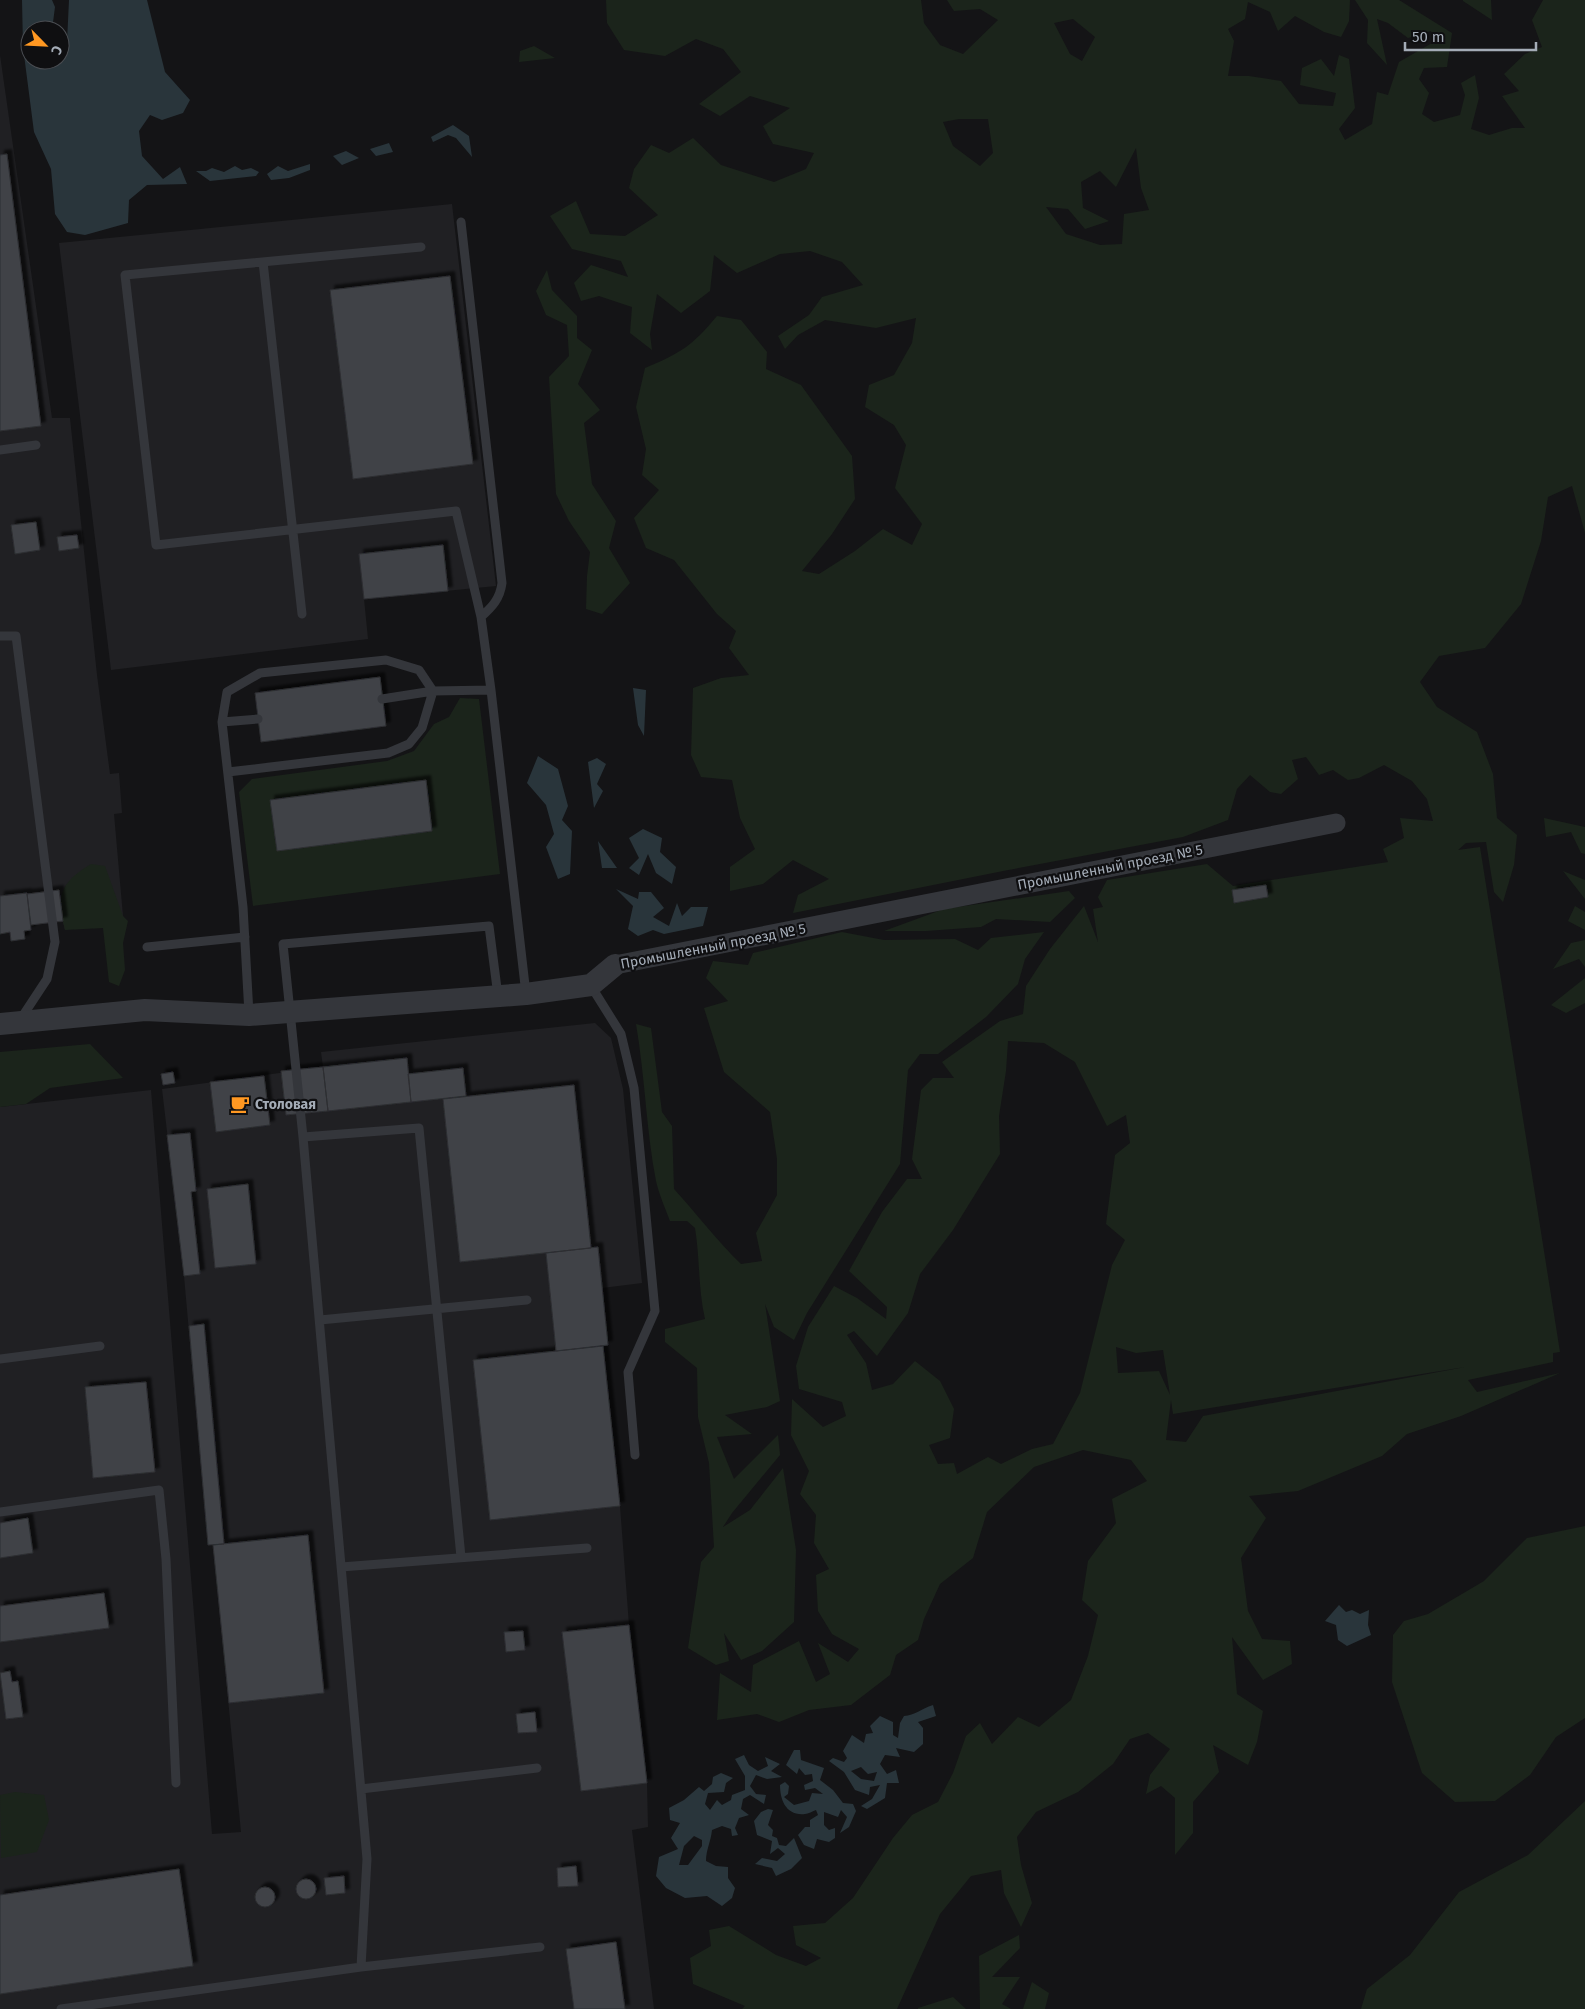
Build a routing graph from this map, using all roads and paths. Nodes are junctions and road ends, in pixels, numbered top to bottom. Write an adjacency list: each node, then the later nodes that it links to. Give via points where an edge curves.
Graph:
1 (461, 222): 8 (lane, via 502,583 496,604)
2 (421, 247): 3 (lane)
3 (264, 262): 6 (lane); 6 (lane, via 125,275 156,545)
4 (36, 445): 5 (lane)
5 (0, 450)
6 (293, 530): 7 (lane); 8 (lane, via 456,511)
7 (302, 614)
8 (481, 618): 10 (lane)
9 (0, 636): 25 (lane, via 16,636 55,942 47,979)
10 (491, 690): 11 (lane); 21 (lane)
11 (433, 692): 12 (lane); 14 (lane, via 419,670 386,660 260,673 227,692); 15 (lane, via 422,728 409,744 388,753)
12 (382, 699)
13 (258, 719): 14 (lane)
14 (222, 722): 15 (lane)
15 (228, 772): 17 (lane)
16 (1336, 822): 19 (street, Промышленный проезд № 5)
17 (245, 937): 18 (lane); 24 (lane)
18 (146, 947)
19 (615, 965): 20 (street, Промышленный проезд № 5)
20 (591, 985): 21 (street); 32 (lane, via 620,1034 634,1088 655,1311 628,1372)
21 (526, 994): 22 (street)
22 (498, 996): 23 (street); 23 (lane, via 488,926 284,944)
23 (290, 1012): 24 (street); 26 (lane)
24 (249, 1015): 25 (street, via 145,1010)
25 (9, 1023)
26 (303, 1137): 28 (lane, via 419,1128); 29 (lane)
27 (527, 1300): 28 (lane)
28 (437, 1310): 29 (lane); 35 (lane)
29 (320, 1320): 36 (lane)
30 (100, 1346): 31 (lane)
31 (0, 1359)
32 (635, 1456)
33 (0, 1512): 38 (lane, via 159,1490 166,1560)
34 (587, 1548): 35 (lane)
35 (461, 1557): 36 (lane)
36 (341, 1566): 39 (lane)
37 (538, 1768): 39 (lane)
38 (176, 1783)
39 (360, 1789): 41 (lane, via 367,1859)
40 (540, 1947): 41 (lane)
41 (360, 1967): 42 (lane)
42 (62, 2009)

